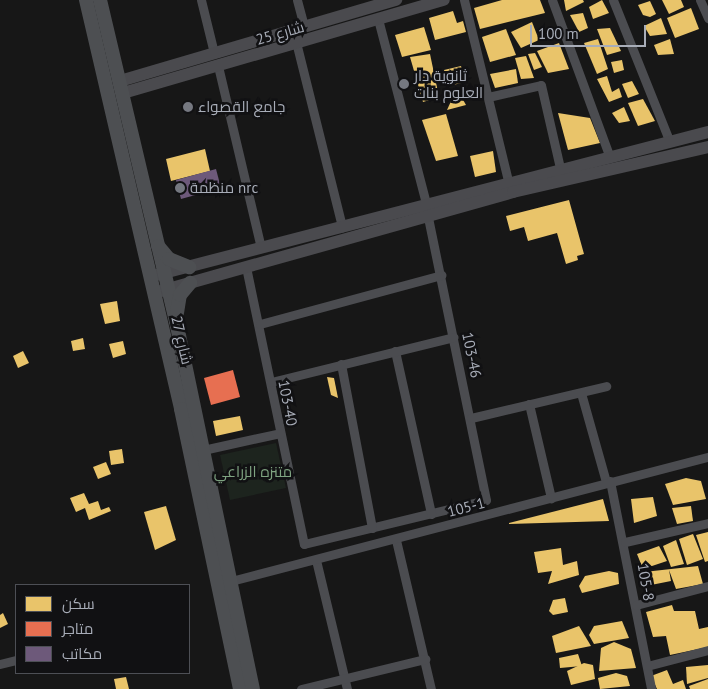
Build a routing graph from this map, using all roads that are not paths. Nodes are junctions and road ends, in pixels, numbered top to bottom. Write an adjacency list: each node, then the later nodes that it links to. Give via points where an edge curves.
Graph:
1 (86, 0): 35 (main road, شارع 27)
2 (100, 0): 18 (main road, شارع 27)
3 (200, 0): 16 (street)
4 (297, 0): 14 (street)
5 (396, 0): 11 (main road, شارع 25)
6 (444, 0): 13 (main road, شارع 25)
7 (464, 0): 19 (street)
8 (552, 0): 23 (street)
9 (613, 0): 21 (street)
10 (700, 0): 12 (street)
11 (379, 2): 14 (main road, شارع 25)
12 (708, 18)
13 (378, 19): 15 (main road, شارع 25); 26 (street)
14 (304, 27): 16 (main road, شارع 25)
15 (297, 46): 17 (main road, شارع 25); 28 (street)
16 (214, 53): 18 (main road, شارع 25)
17 (218, 66): 18 (main road, شارع 25); 30 (street)
18 (122, 87): 29 (main road, شارع 27)
19 (488, 97): 24 (street, via 541,85); 25 (street)
20 (708, 132): 21 (main road)
21 (669, 140): 23 (main road)
22 (708, 147): 27 (main road)
23 (609, 155): 24 (main road)
24 (560, 168): 25 (main road)
25 (508, 181): 26 (main road)
26 (426, 204): 28 (main road)
27 (428, 217): 32 (main road); 34 (street, 103-46)
28 (342, 226): 30 (main road)
29 (156, 243): 31 (main road, via 169,259); 33 (main road, شارع 27)
30 (261, 248): 31 (main road)
31 (190, 267): 33 (main road)
32 (246, 267): 36 (main road); 40 (street, 103-40)
33 (164, 274): 35 (main road); 37 (main road, شارع 27)
34 (441, 275): 40 (street); 41 (street, 103-46)
35 (150, 277): 38 (main road, شارع 27)
36 (190, 283): 37 (main road); 39 (main road, via 180,294)
37 (168, 289): 38 (main road); 39 (main road, شارع 27)
38 (154, 293): 71 (main road, شارع 27)
39 (176, 321): 50 (main road, شارع 27)
40 (260, 324): 44 (street, 103-40)
41 (454, 337): 42 (street); 48 (street, 103-46)
42 (395, 350): 43 (street); 55 (street)
43 (341, 364): 44 (street); 58 (street)
44 (271, 382): 49 (street, 103-40)
45 (606, 386): 46 (street)
46 (581, 393): 47 (street); 52 (street, 105-8)
47 (530, 404): 48 (street); 53 (street)
48 (471, 418): 54 (street, 103-46, via 488,498)
49 (280, 433): 50 (street); 58 (street, 103-40, via 304,544)
50 (203, 450): 62 (main road, شارع 27)
51 (708, 457): 52 (street, 105-1)
52 (608, 482): 53 (street, 105-1); 60 (street, 105-8)
53 (551, 498): 56 (street, 105-1)
54 (463, 506): 55 (street); 56 (street)
55 (431, 514): 58 (street)
56 (467, 522): 59 (street, 105-1)
57 (708, 523): 60 (street)
58 (372, 528)
59 (396, 540): 61 (street, 105-1); 66 (street)
60 (625, 542): 64 (street, 105-8)
61 (316, 560): 62 (street, 105-1); 70 (street)
62 (231, 581): 72 (main road, شارع 27)
63 (708, 586): 64 (street)
64 (636, 605): 69 (street, 105-8)
65 (708, 650): 69 (street)
66 (425, 659): 70 (street); 75 (street)
67 (15, 660): 68 (street)
68 (0, 664)
69 (647, 666): 76 (street, 105-8)
70 (344, 679): 73 (street); 74 (street)
71 (240, 689)
72 (253, 689)
73 (302, 689)
74 (347, 689)
75 (431, 689)
76 (651, 689)

